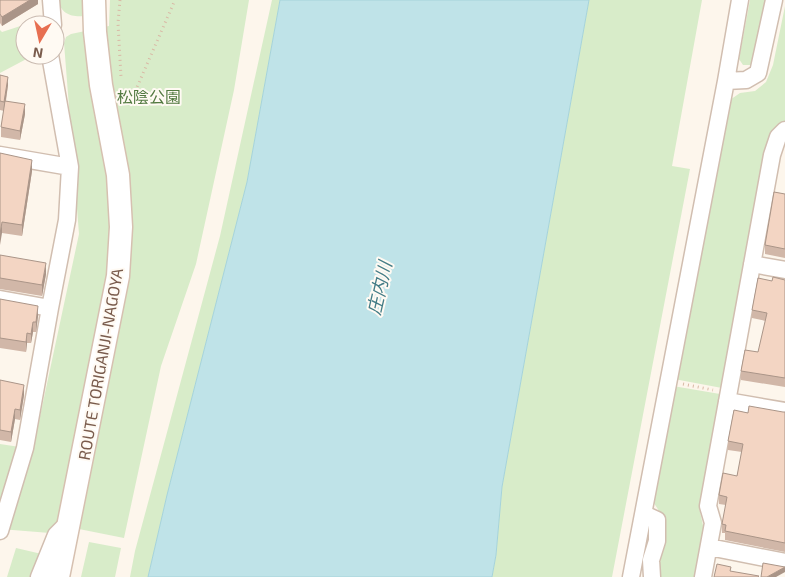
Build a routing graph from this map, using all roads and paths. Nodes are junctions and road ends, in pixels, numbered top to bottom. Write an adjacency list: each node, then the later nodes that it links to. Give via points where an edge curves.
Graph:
1 (51, 0): 7 (street)
2 (94, 0): 23 (main road, ROUTE TORIGANJI-NAGOYA, via 99,67 118,175 121,227 118,276)
3 (120, 0): 9 (path, via 118,23)
4 (174, 0): 11 (path, via 131,101 126,103)
5 (740, 0): 10 (street)
6 (774, 0): 10 (street, via 758,72 746,80)
7 (52, 15)
8 (52, 65): 14 (street)
9 (122, 80)
10 (726, 80): 19 (street)
11 (122, 99)
12 (785, 130): 15 (street, via 778,137 772,155)
13 (0, 155): 14 (street)
14 (70, 167): 18 (street, via 67,220)
15 (752, 264): 16 (street); 20 (street)
16 (785, 270)
17 (0, 299): 18 (street)
18 (50, 308): 24 (street, via 25,448)
19 (670, 382): 20 (path); 22 (street)
20 (727, 396): 21 (street); 25 (street, via 708,506 713,522)
21 (785, 411)
22 (644, 514): 29 (street); 30 (street, via 657,520)
23 (70, 522): 27 (street, via 56,535); 28 (main road, ROUTE TORIGANJI-NAGOYA)
24 (0, 531)
25 (709, 547): 26 (street); 31 (street)
26 (785, 562)
27 (39, 577)
28 (58, 577)
29 (632, 577)
30 (652, 577)
31 (703, 577)

